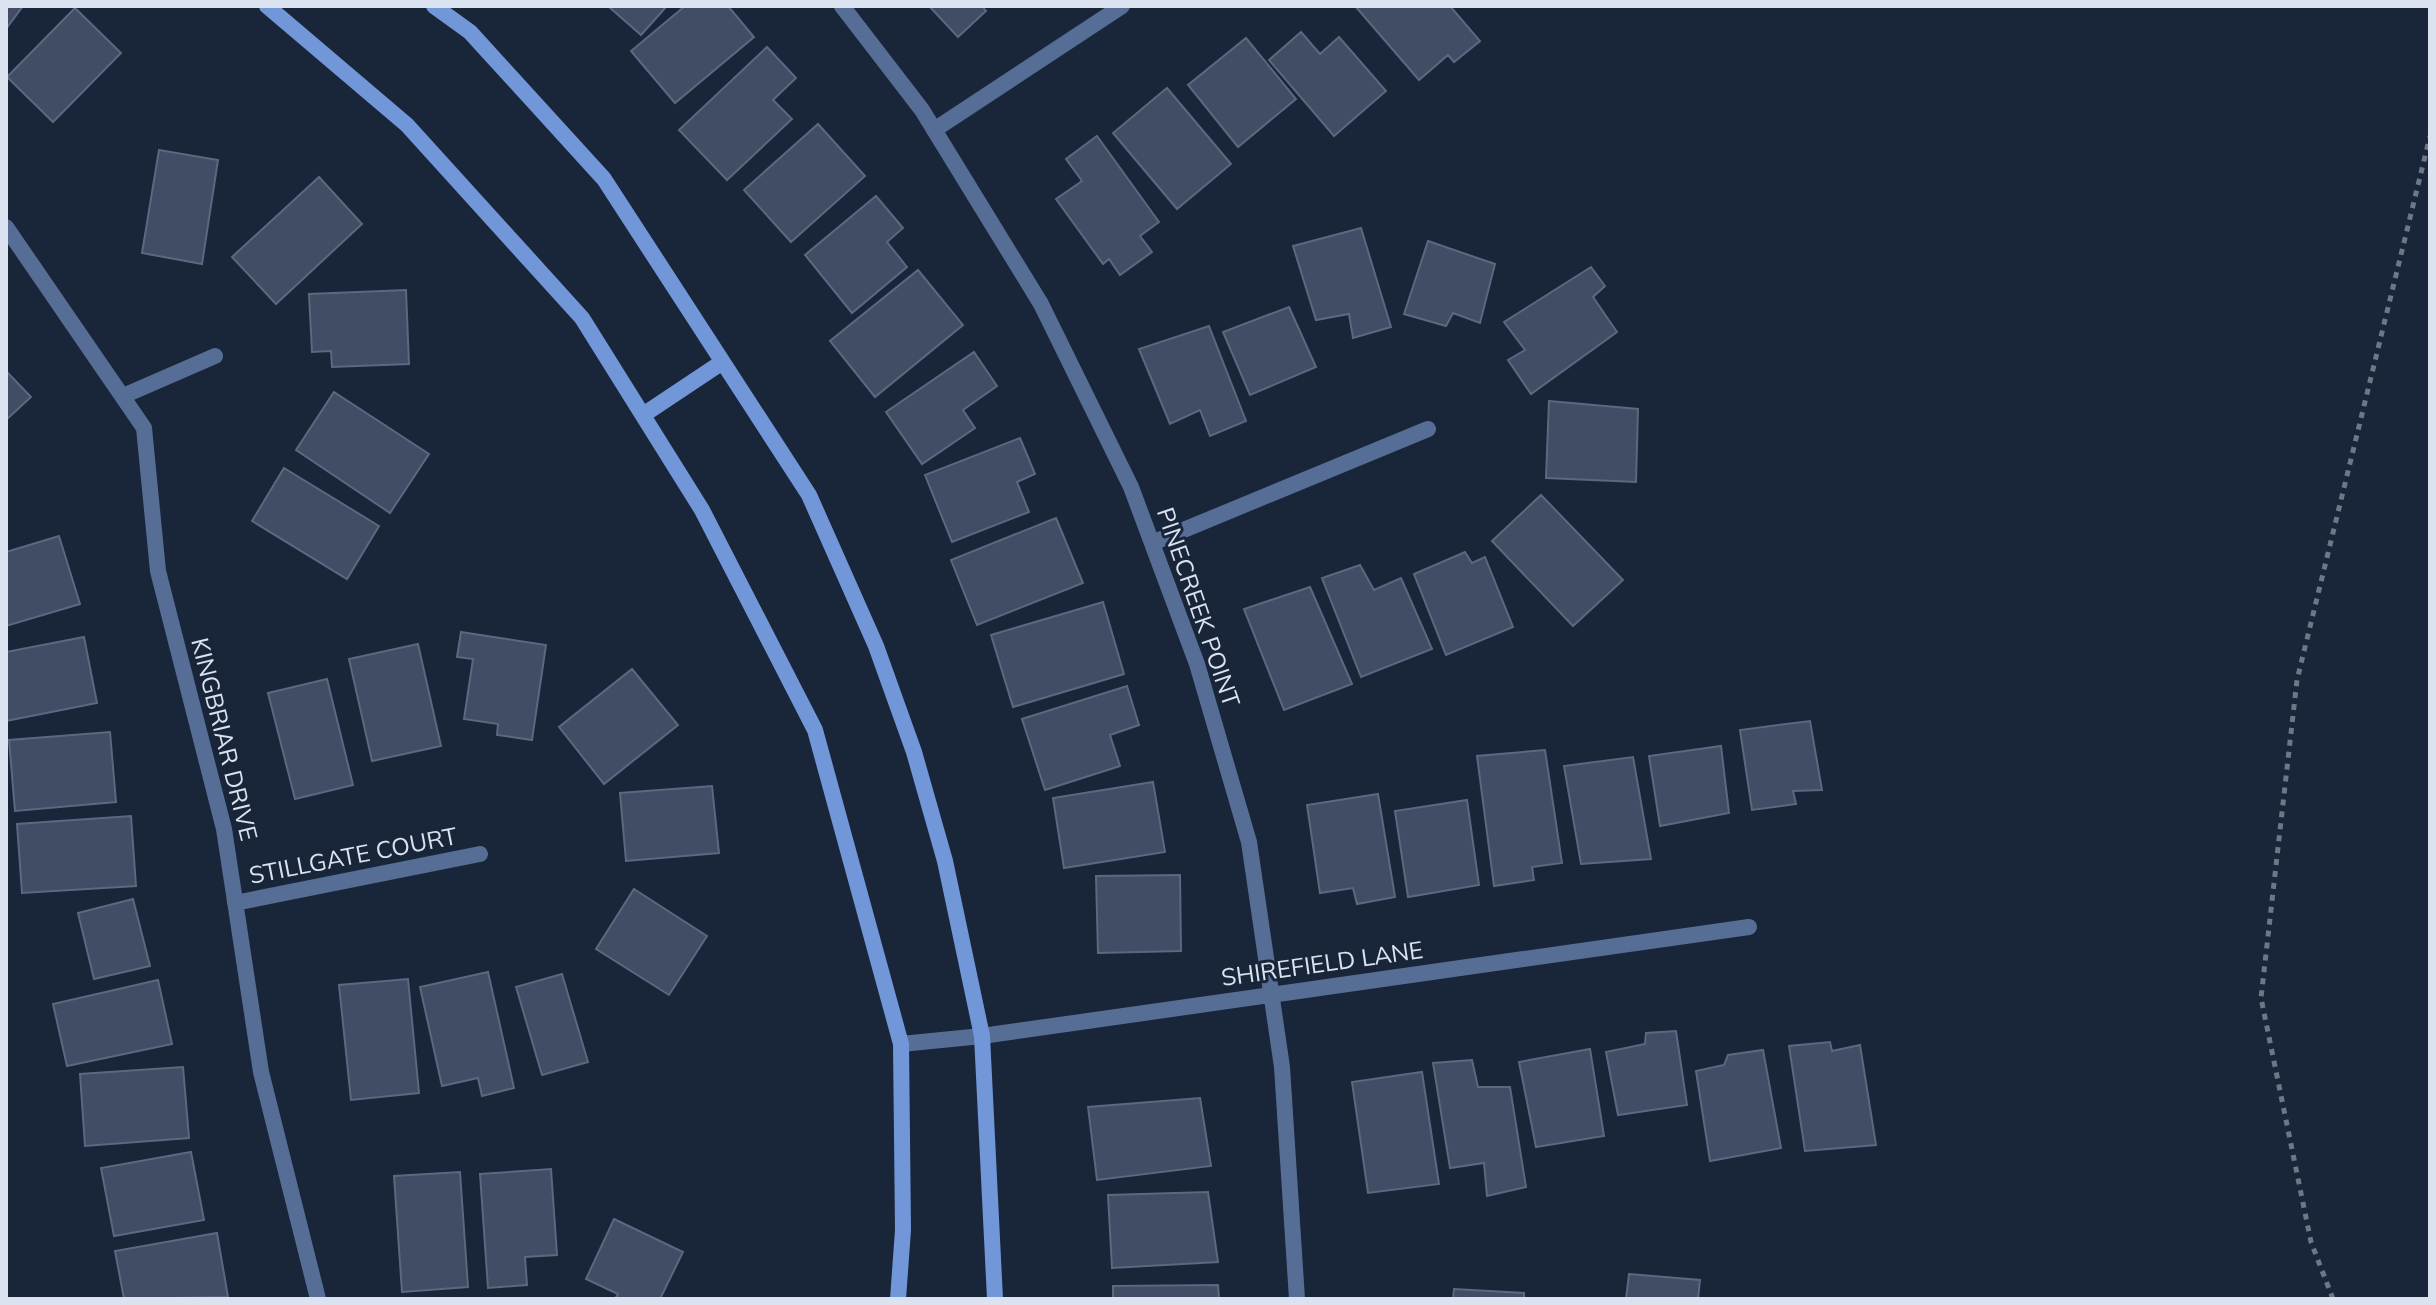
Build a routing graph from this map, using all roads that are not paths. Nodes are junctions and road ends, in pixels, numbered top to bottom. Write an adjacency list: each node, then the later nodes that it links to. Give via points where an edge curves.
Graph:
1 (267, 6): 10 (street, via 417,136 582,318)
2 (434, 6): 8 (street, via 470,32 604,179)
3 (842, 6): 5 (street, PINECREEK POINT)
4 (1122, 6): 5 (street)
5 (934, 130): 12 (street, PINECREEK POINT, via 1041,304 1131,487)
6 (6, 227): 9 (street, KINGBRIAR DRIVE)
7 (215, 356): 9 (street)
8 (721, 363): 10 (street); 17 (street, via 809,495 876,646 945,861)
9 (123, 396): 14 (street, KINGBRIAR DRIVE, via 144,428 158,571 224,829)
10 (643, 415): 18 (street, via 702,510 815,730)
11 (1428, 429): 12 (street)
12 (1152, 543): 16 (street, PINECREEK POINT, via 1197,664 1249,842)
13 (480, 854): 14 (street, STILLGATE COURT)
14 (235, 903): 19 (street, KINGBRIAR DRIVE, via 261,1072)
15 (1749, 927): 16 (street, SHIREFIELD LANE)
16 (1272, 994): 17 (street, SHIREFIELD LANE); 22 (street, PINECREEK POINT, via 1282,1067)
17 (982, 1036): 18 (street, SHIREFIELD LANE); 21 (street)
18 (901, 1044): 20 (street, via 903,1230)
19 (318, 1299)
20 (898, 1299)
21 (995, 1299)
22 (1297, 1299)

